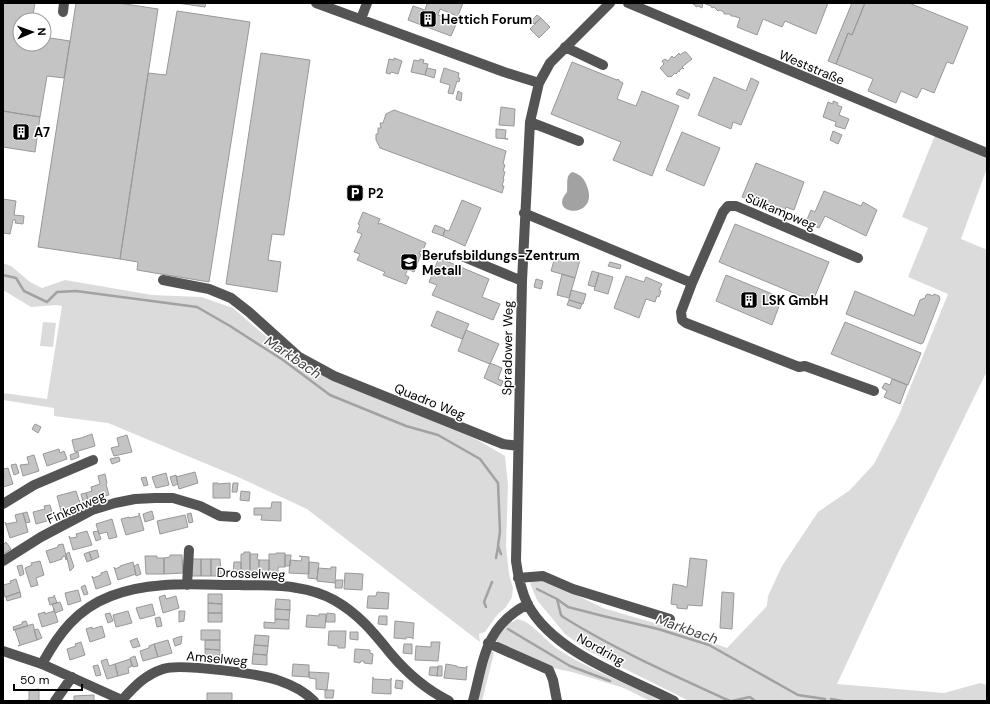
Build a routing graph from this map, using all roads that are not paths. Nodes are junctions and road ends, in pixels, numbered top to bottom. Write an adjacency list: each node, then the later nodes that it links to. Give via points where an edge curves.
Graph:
1 (316, 3): 5 (street)
2 (367, 3): 5 (street)
3 (610, 3): 6 (street, Spradower Weg)
4 (628, 3): 11 (street, Weststraße)
5 (361, 19): 8 (street)
6 (565, 47): 7 (street); 8 (street, Spradower Weg, via 550,63)
7 (603, 65)
8 (539, 83): 9 (street, Spradower Weg)
9 (530, 122): 10 (street); 12 (street, Spradower Weg)
10 (579, 142)
11 (987, 153)
12 (524, 213): 16 (street, Spradower Weg); 17 (street)
13 (464, 256): 16 (street)
14 (858, 258): 17 (street, Sülkampweg, via 736,206 728,206)
15 (163, 280): 19 (street, Quadro Weg, via 209,289 231,298 299,357 334,376 503,444)
16 (522, 281): 19 (street, Spradower Weg)
17 (692, 283): 18 (street, Sülkampweg, via 681,312 682,320 686,323 799,367 805,366)
18 (874, 392)
19 (518, 446): 25 (street, Spradower Weg)
20 (93, 460): 21 (street, via 34,485)
21 (3, 504)
22 (236, 517): 24 (street, Finkenweg, via 220,516 200,506 173,498 135,499 92,510)
23 (189, 550): 26 (street)
24 (3, 561)
25 (518, 578): 27 (street, Spradower Weg); 28 (street, via 543,576 573,589)
26 (187, 585): 31 (street, Drosselweg, via 132,589 92,605 71,621 53,644); 36 (street, Drosselweg, via 296,588 334,600 356,614 409,673 434,693)
27 (528, 604): 29 (street, via 500,624); 39 (street, Nordring, via 551,633 572,649)
28 (670, 619)
29 (488, 643): 37 (street); 38 (street, via 549,670)
30 (3, 651): 31 (street)
31 (42, 664): 32 (street)
32 (72, 677): 33 (street); 34 (street)
33 (123, 700): 35 (street, Amselweg, via 139,681 164,668 186,667 268,676 292,686)
34 (55, 701)
35 (314, 701)
36 (449, 701)
37 (473, 701)
38 (557, 701)
39 (674, 701)

